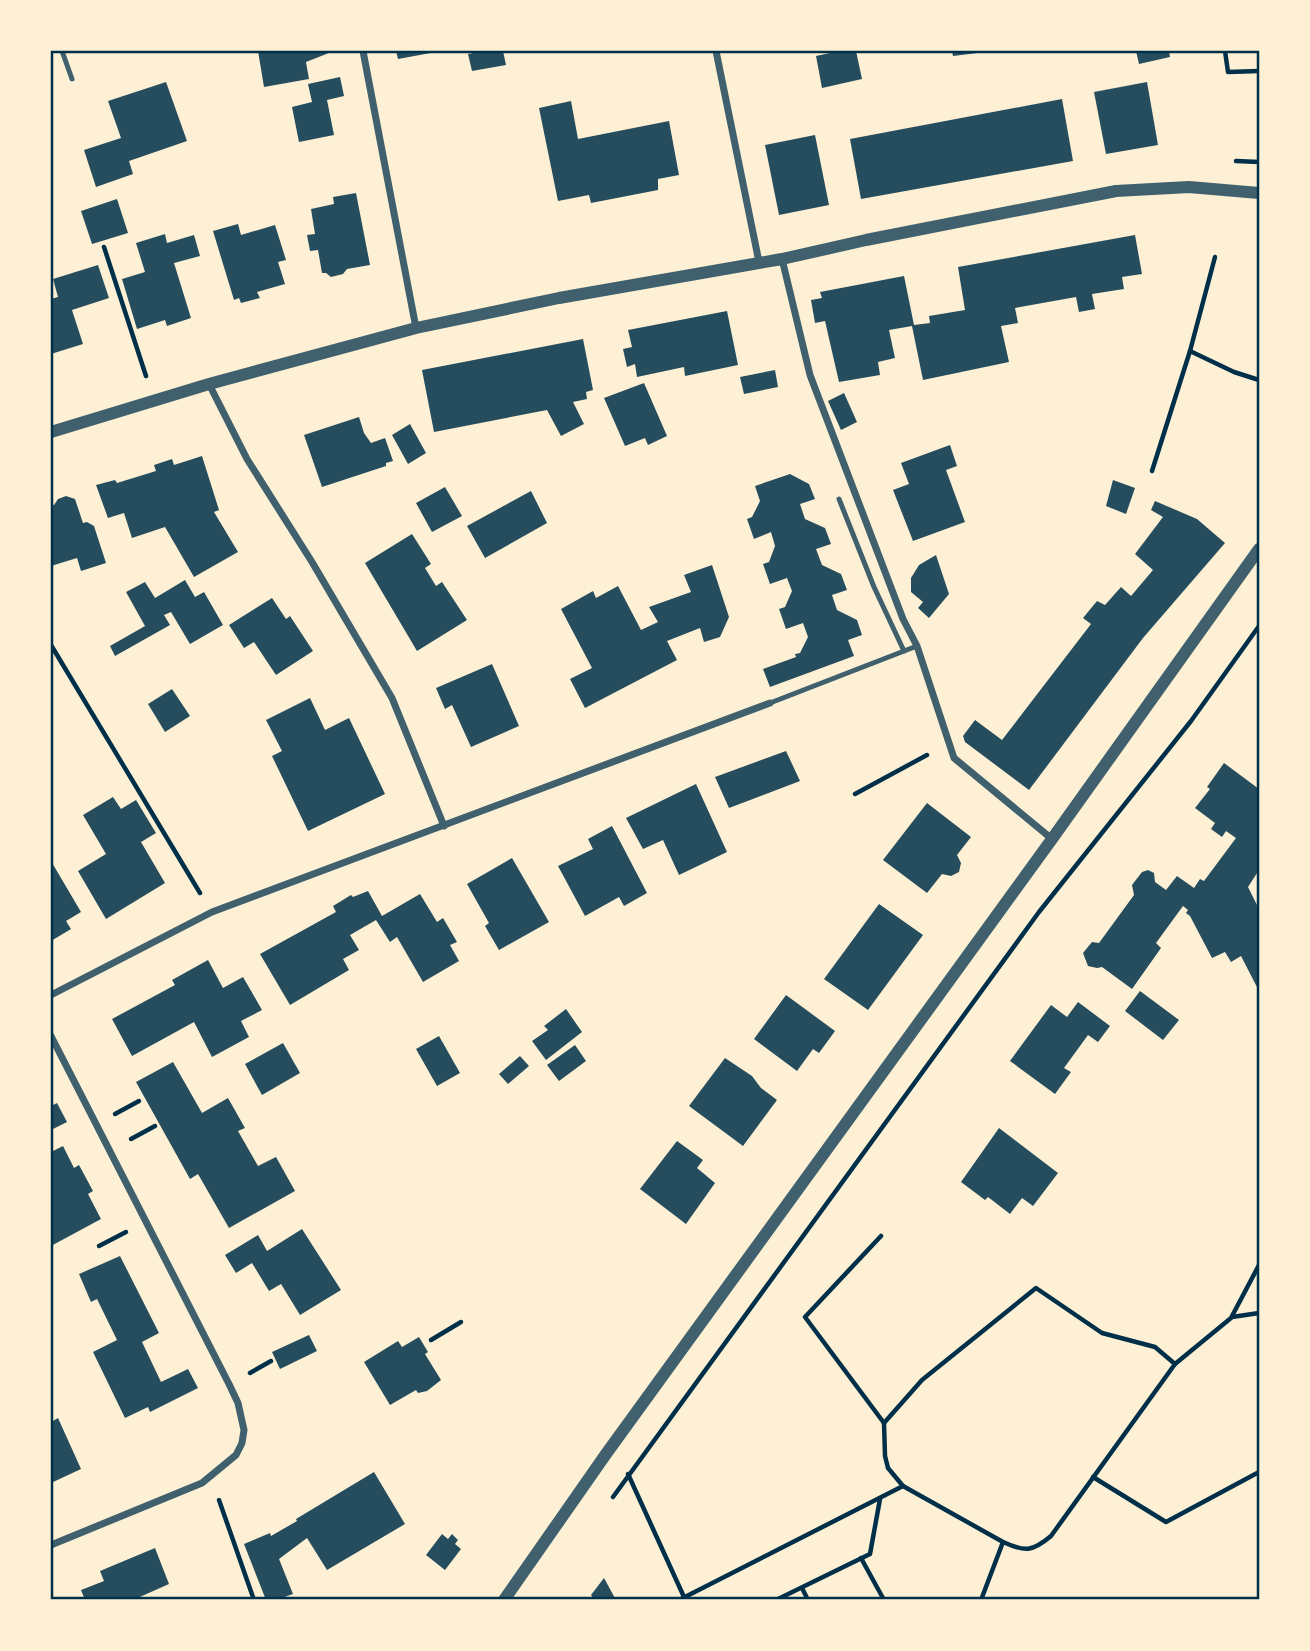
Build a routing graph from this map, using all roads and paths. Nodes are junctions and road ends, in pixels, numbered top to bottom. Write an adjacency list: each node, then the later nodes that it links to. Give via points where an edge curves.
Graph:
1 (62, 51): 6 (lane)
2 (363, 51): 12 (street)
3 (716, 51): 11 (street)
4 (1225, 51): 5 (path, via 1228,72)
5 (1259, 71)
6 (72, 79)
7 (1259, 193): 10 (street, via 1189,187 1116,191)
8 (104, 247): 16 (path)
9 (1215, 257): 13 (path)
10 (782, 259): 11 (street); 23 (street, via 810,374 903,619)
11 (759, 262): 12 (street)
12 (416, 328): 15 (street)
13 (1189, 351): 14 (path); 18 (path)
14 (1259, 380)
15 (209, 384): 16 (street); 28 (street, via 247,459 392,698)
16 (154, 401): 17 (street)
17 (51, 432)
18 (1152, 471)
19 (839, 499): 24 (lane)
20 (1259, 549): 29 (street)
21 (1259, 626): 43 (path, via 1039,912)
22 (51, 645): 30 (path)
23 (918, 646): 24 (lane); 26 (street)
24 (904, 651): 25 (lane)
25 (770, 703): 28 (street)
26 (949, 743): 27 (path); 29 (street, via 954,758)
27 (855, 794)
28 (444, 826): 30 (street)
29 (1052, 839): 41 (street)
30 (212, 912): 31 (street)
31 (51, 995)
32 (51, 1036): 44 (street, via 238,1403 242,1443 236,1455)
33 (881, 1236): 40 (path, via 805,1317)
34 (1259, 1265): 36 (path)
35 (1259, 1314): 36 (path)
36 (1231, 1318): 39 (path)
37 (461, 1322): 38 (path)
38 (431, 1340)
39 (1175, 1364): 40 (path, via 1155,1347 1102,1333 1036,1288 922,1380); 45 (path)
40 (884, 1423): 46 (path, via 888,1468)
41 (606, 1454): 43 (path); 55 (street)
42 (1259, 1472): 45 (path, via 1166,1522)
43 (629, 1475): 48 (path); 53 (path)
44 (211, 1476): 50 (street); 54 (path)
45 (1093, 1477): 49 (path, via 1051,1536 1036,1548 1019,1549)
46 (903, 1486): 47 (path); 49 (path)
47 (880, 1498): 51 (path, via 870,1554); 53 (path)
48 (606, 1506)
49 (1003, 1542): 59 (path)
50 (51, 1545)
51 (861, 1558): 52 (path); 58 (path)
52 (802, 1588): 56 (path); 57 (path)
53 (682, 1599)
54 (254, 1600)
55 (504, 1600)
56 (776, 1600)
57 (808, 1600)
58 (884, 1600)
59 (981, 1600)

